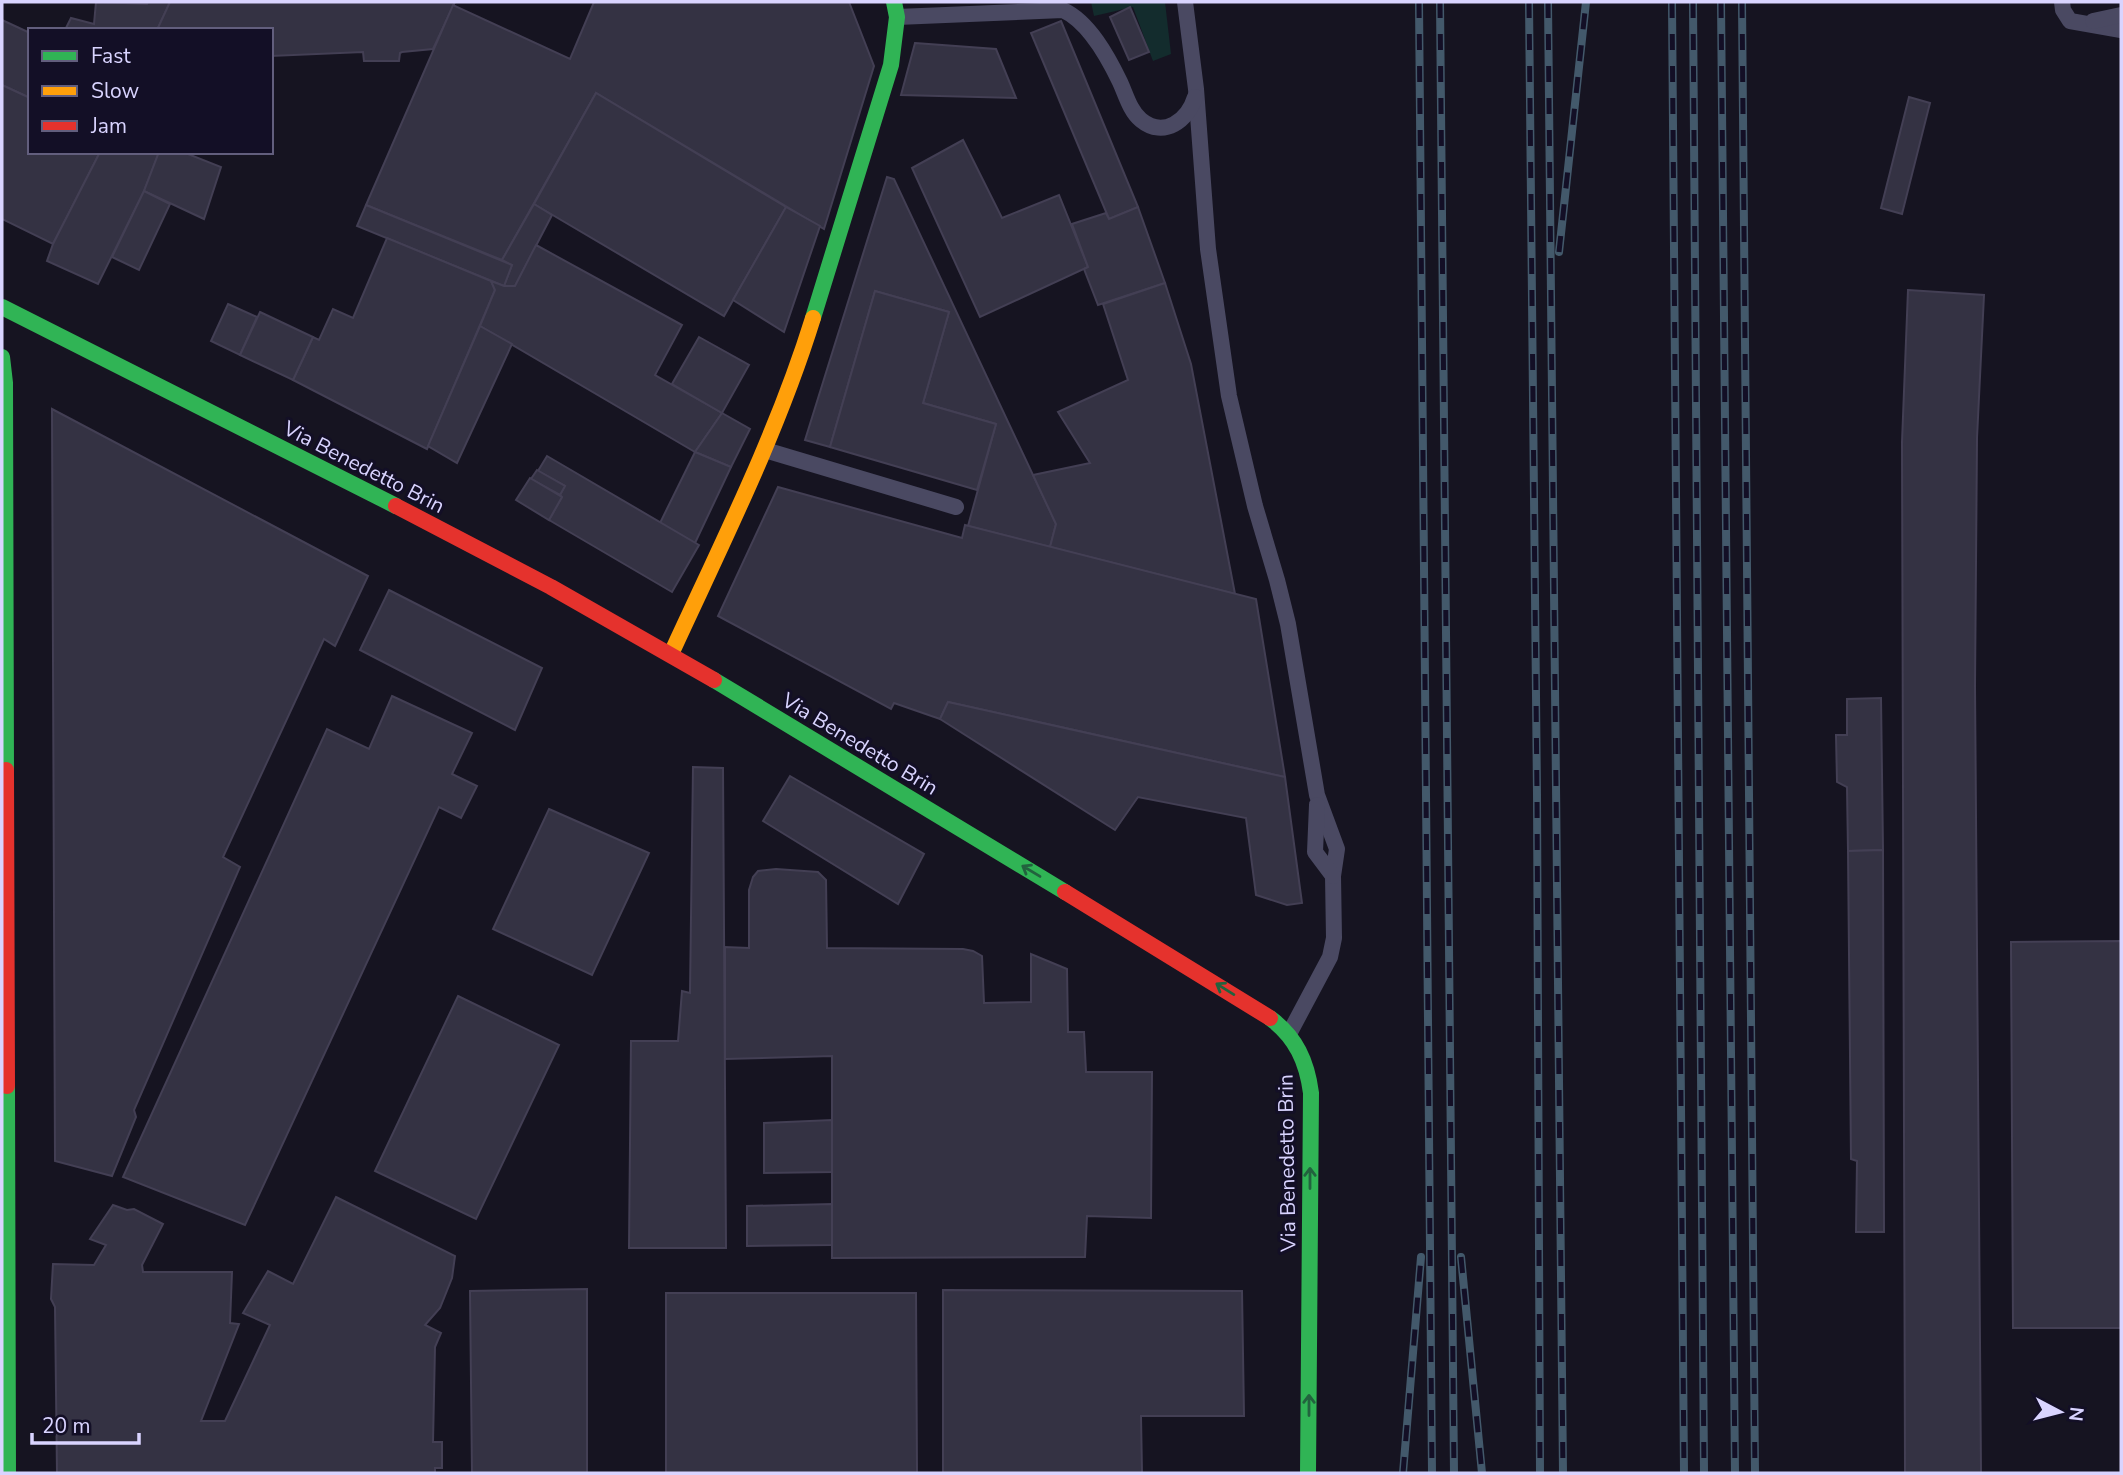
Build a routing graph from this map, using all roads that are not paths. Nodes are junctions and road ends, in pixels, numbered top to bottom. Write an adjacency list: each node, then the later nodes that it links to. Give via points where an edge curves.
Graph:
1 (1185, 2): 7 (lane)
2 (2062, 2): 5 (lane, via 2070,21)
3 (896, 9): 7 (lane, via 1063,10 1080,22 1102,49 1130,107 1153,127 1178,124); 10 (street, via 891,65 794,378)
4 (2121, 15): 5 (lane)
5 (2087, 23): 6 (lane)
6 (2121, 30)
7 (1196, 89): 13 (lane, via 1208,249 1229,396 1288,624 1317,795 1337,849 1330,957)
8 (2, 307): 12 (street, Via Benedetto Brin, via 515,568)
9 (2, 357): 14 (street)
10 (765, 450): 11 (lane); 12 (street)
11 (956, 507)
12 (671, 654): 13 (street, Via Benedetto Brin, one-way to 12, via 1165,952)
13 (1289, 1034): 15 (street, Via Benedetto Brin, one-way to 13, via 1311,1093 1309,1069)
14 (8, 1473)
15 (1308, 1473)

